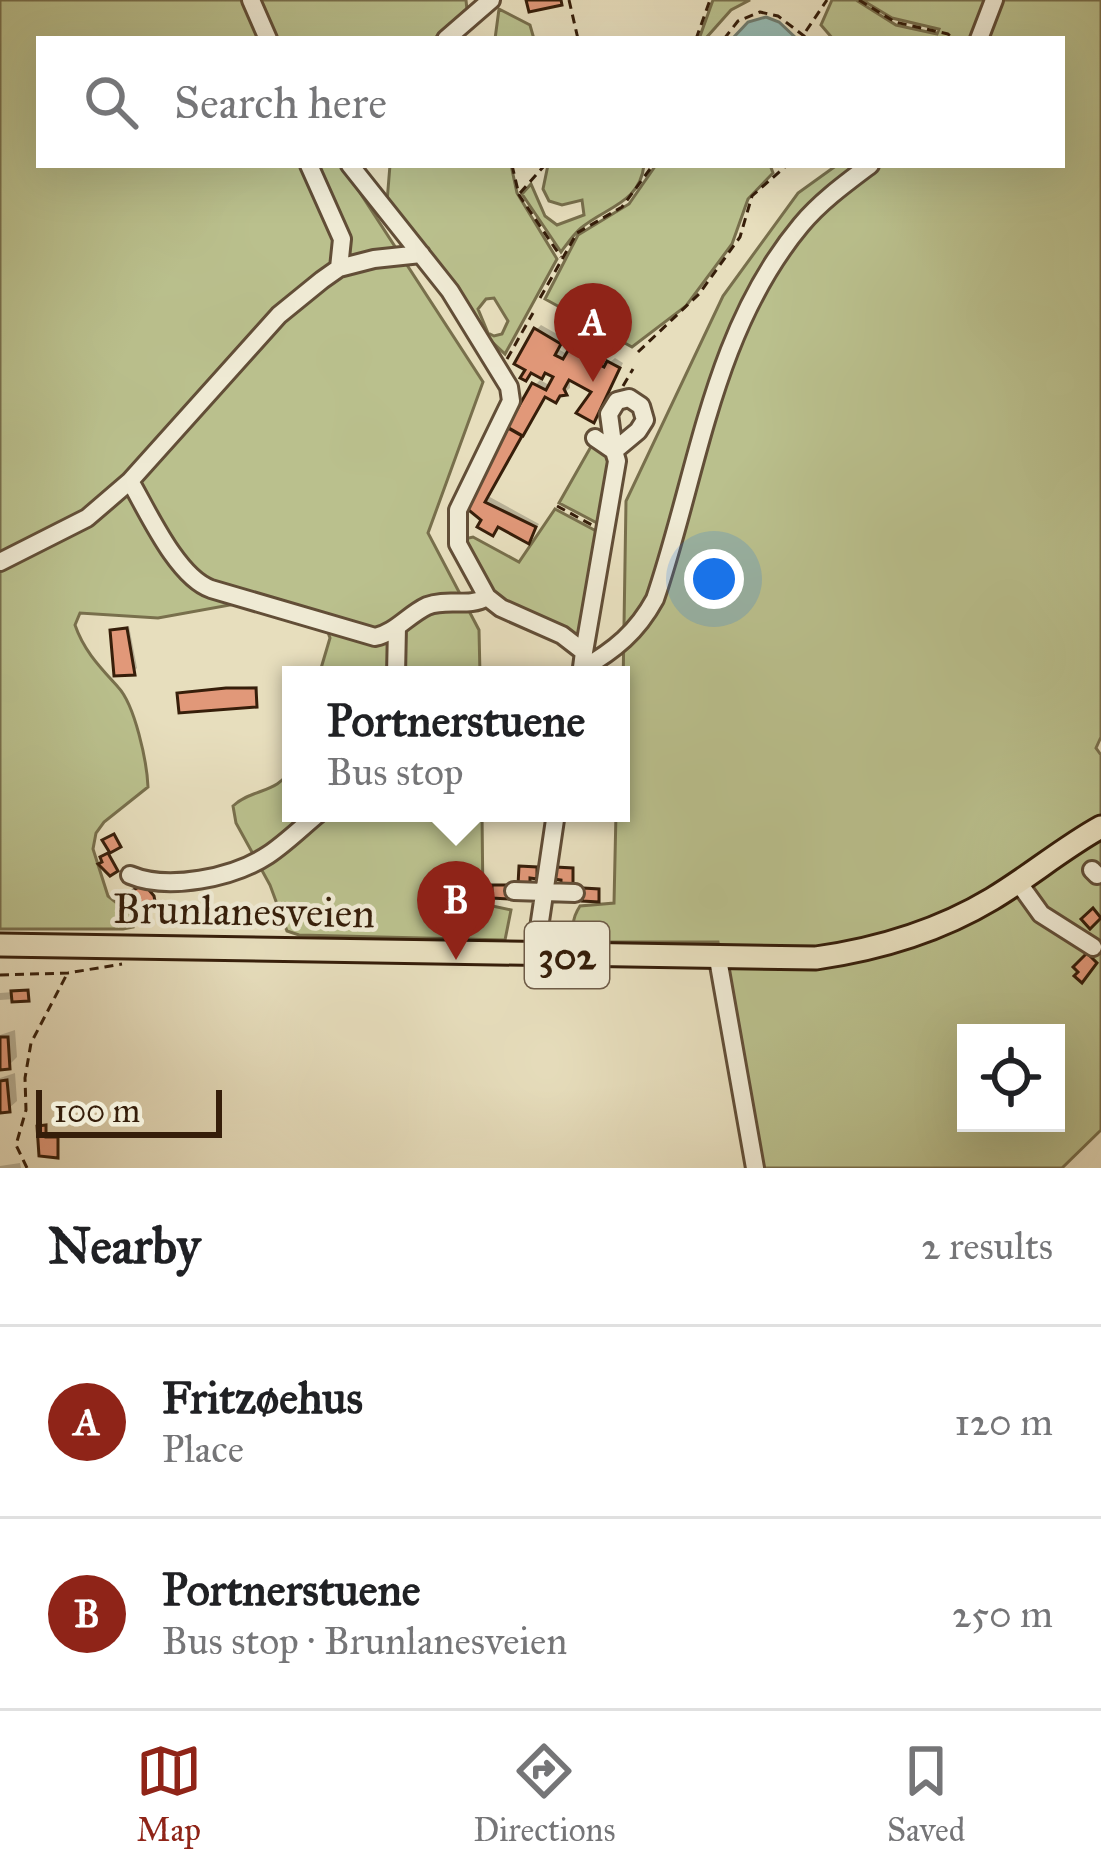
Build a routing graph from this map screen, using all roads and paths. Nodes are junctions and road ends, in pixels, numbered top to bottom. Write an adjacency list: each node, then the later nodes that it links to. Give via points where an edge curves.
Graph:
1 (251, 0): 9 (lane)
2 (490, 0): 10 (lane)
3 (569, 0): 11 (path)
4 (710, 0): 12 (path)
5 (827, 0): 8 (path)
6 (859, 0): 15 (path, via 885,17)
7 (994, 0): 16 (lane)
8 (804, 33): 13 (path, via 760,12); 14 (path)
9 (267, 36)
10 (449, 36)
11 (577, 36)
12 (697, 36)
13 (726, 36)
14 (806, 36)
15 (950, 36)
16 (980, 36)
17 (310, 168): 27 (lane, via 342,239)
18 (352, 168): 25 (lane)
19 (513, 168): 24 (path)
20 (542, 168): 24 (path)
21 (651, 168): 26 (path, via 628,202 580,230)
22 (784, 168): 30 (path, via 752,196 740,237 710,280)
23 (867, 168): 39 (lane, via 801,225 739,322 656,599 625,641)
24 (519, 195): 26 (path)
25 (421, 254): 27 (lane); 31 (lane)
26 (562, 258): 28 (path)
27 (339, 268): 33 (lane, via 279,315)
28 (540, 298)
29 (533, 313): 31 (path)
30 (638, 352)
31 (500, 372): 37 (lane, via 511,400 456,525)
32 (595, 438): 35 (lane, via 616,460)
33 (130, 481): 36 (lane, via 87,518); 38 (lane, via 199,584 352,633 375,637)
34 (557, 506): 35 (path)
35 (605, 530): 39 (lane)
36 (0, 562)
37 (487, 597): 38 (lane, via 435,604); 39 (lane, via 562,635)
38 (397, 627): 40 (lane)
39 (582, 665)
40 (396, 666)
41 (309, 822): 44 (lane, via 240,868 158,882)
42 (555, 822): 47 (lane)
43 (1101, 827): 45 (main road, Brunlanesveien / 302)
44 (130, 874)
45 (1018, 882): 50 (lane, via 1040,914); 52 (main road, Brunlanesveien / 302, via 943,925 874,948)
46 (514, 891): 47 (lane)
47 (544, 892): 48 (lane); 51 (lane)
48 (575, 893)
49 (0, 945): 51 (main road, Brunlanesveien / 302)
50 (1093, 947)
51 (535, 955): 52 (main road, Brunlanesveien / 302)
52 (718, 959): 55 (lane)
53 (68, 973): 54 (path, via 31,1043 16,1145)
54 (27, 1168)
55 (755, 1168)

